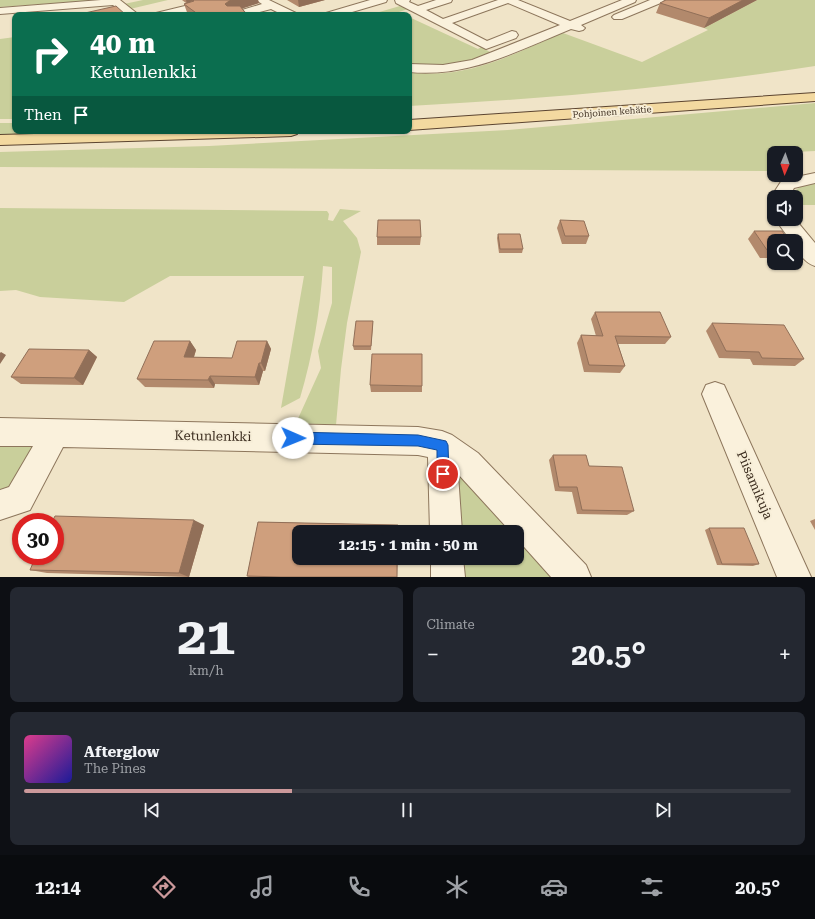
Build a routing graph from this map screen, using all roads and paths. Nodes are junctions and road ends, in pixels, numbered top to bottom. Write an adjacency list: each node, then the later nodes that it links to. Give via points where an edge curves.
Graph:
1 (130, 0): 11 (street)
2 (205, 0): 17 (street, via 192,7)
3 (261, 0): 13 (street)
4 (382, 0): 20 (street)
5 (405, 0): 14 (street, via 400,2)
6 (447, 0): 14 (street)
7 (508, 0): 21 (street); 22 (street)
8 (603, 0): 21 (street)
9 (606, 0): 12 (street)
10 (659, 0): 23 (street)
11 (116, 2): 15 (street); 16 (street)
12 (626, 2): 25 (street)
13 (272, 5): 18 (street); 19 (street)
14 (416, 10): 22 (street)
15 (0, 11)
16 (128, 12)
17 (172, 12)
18 (247, 12)
19 (286, 12)
20 (340, 12)
21 (555, 18): 24 (street); 25 (street)
22 (442, 22): 28 (street)
23 (608, 22)
24 (542, 24)
25 (572, 25): 26 (street); 29 (street)
26 (587, 31)
27 (521, 32): 28 (street)
28 (486, 45): 29 (street)
29 (504, 53): 30 (street, via 454,69)
30 (412, 68)
31 (815, 97): 32 (main road, Pohjoinen kehätie)
32 (412, 125)
33 (194, 134): 34 (main road)
34 (0, 140)
35 (815, 178): 36 (street, via 788,184)
36 (784, 190)
37 (790, 226): 38 (street)
38 (815, 258)
39 (715, 394): 48 (street, Piisamikuja)
40 (0, 432): 41 (street, Ketunlenkki)
41 (56, 433): 42 (street, Ketunlenkki, via 418,441); 43 (street, via 18,499)
42 (442, 445): 44 (street); 47 (street, Ketunlenkki, via 468,463)
43 (0, 505)
44 (446, 525)
45 (447, 565): 46 (street)
46 (448, 577)
47 (574, 577)
48 (794, 577)

